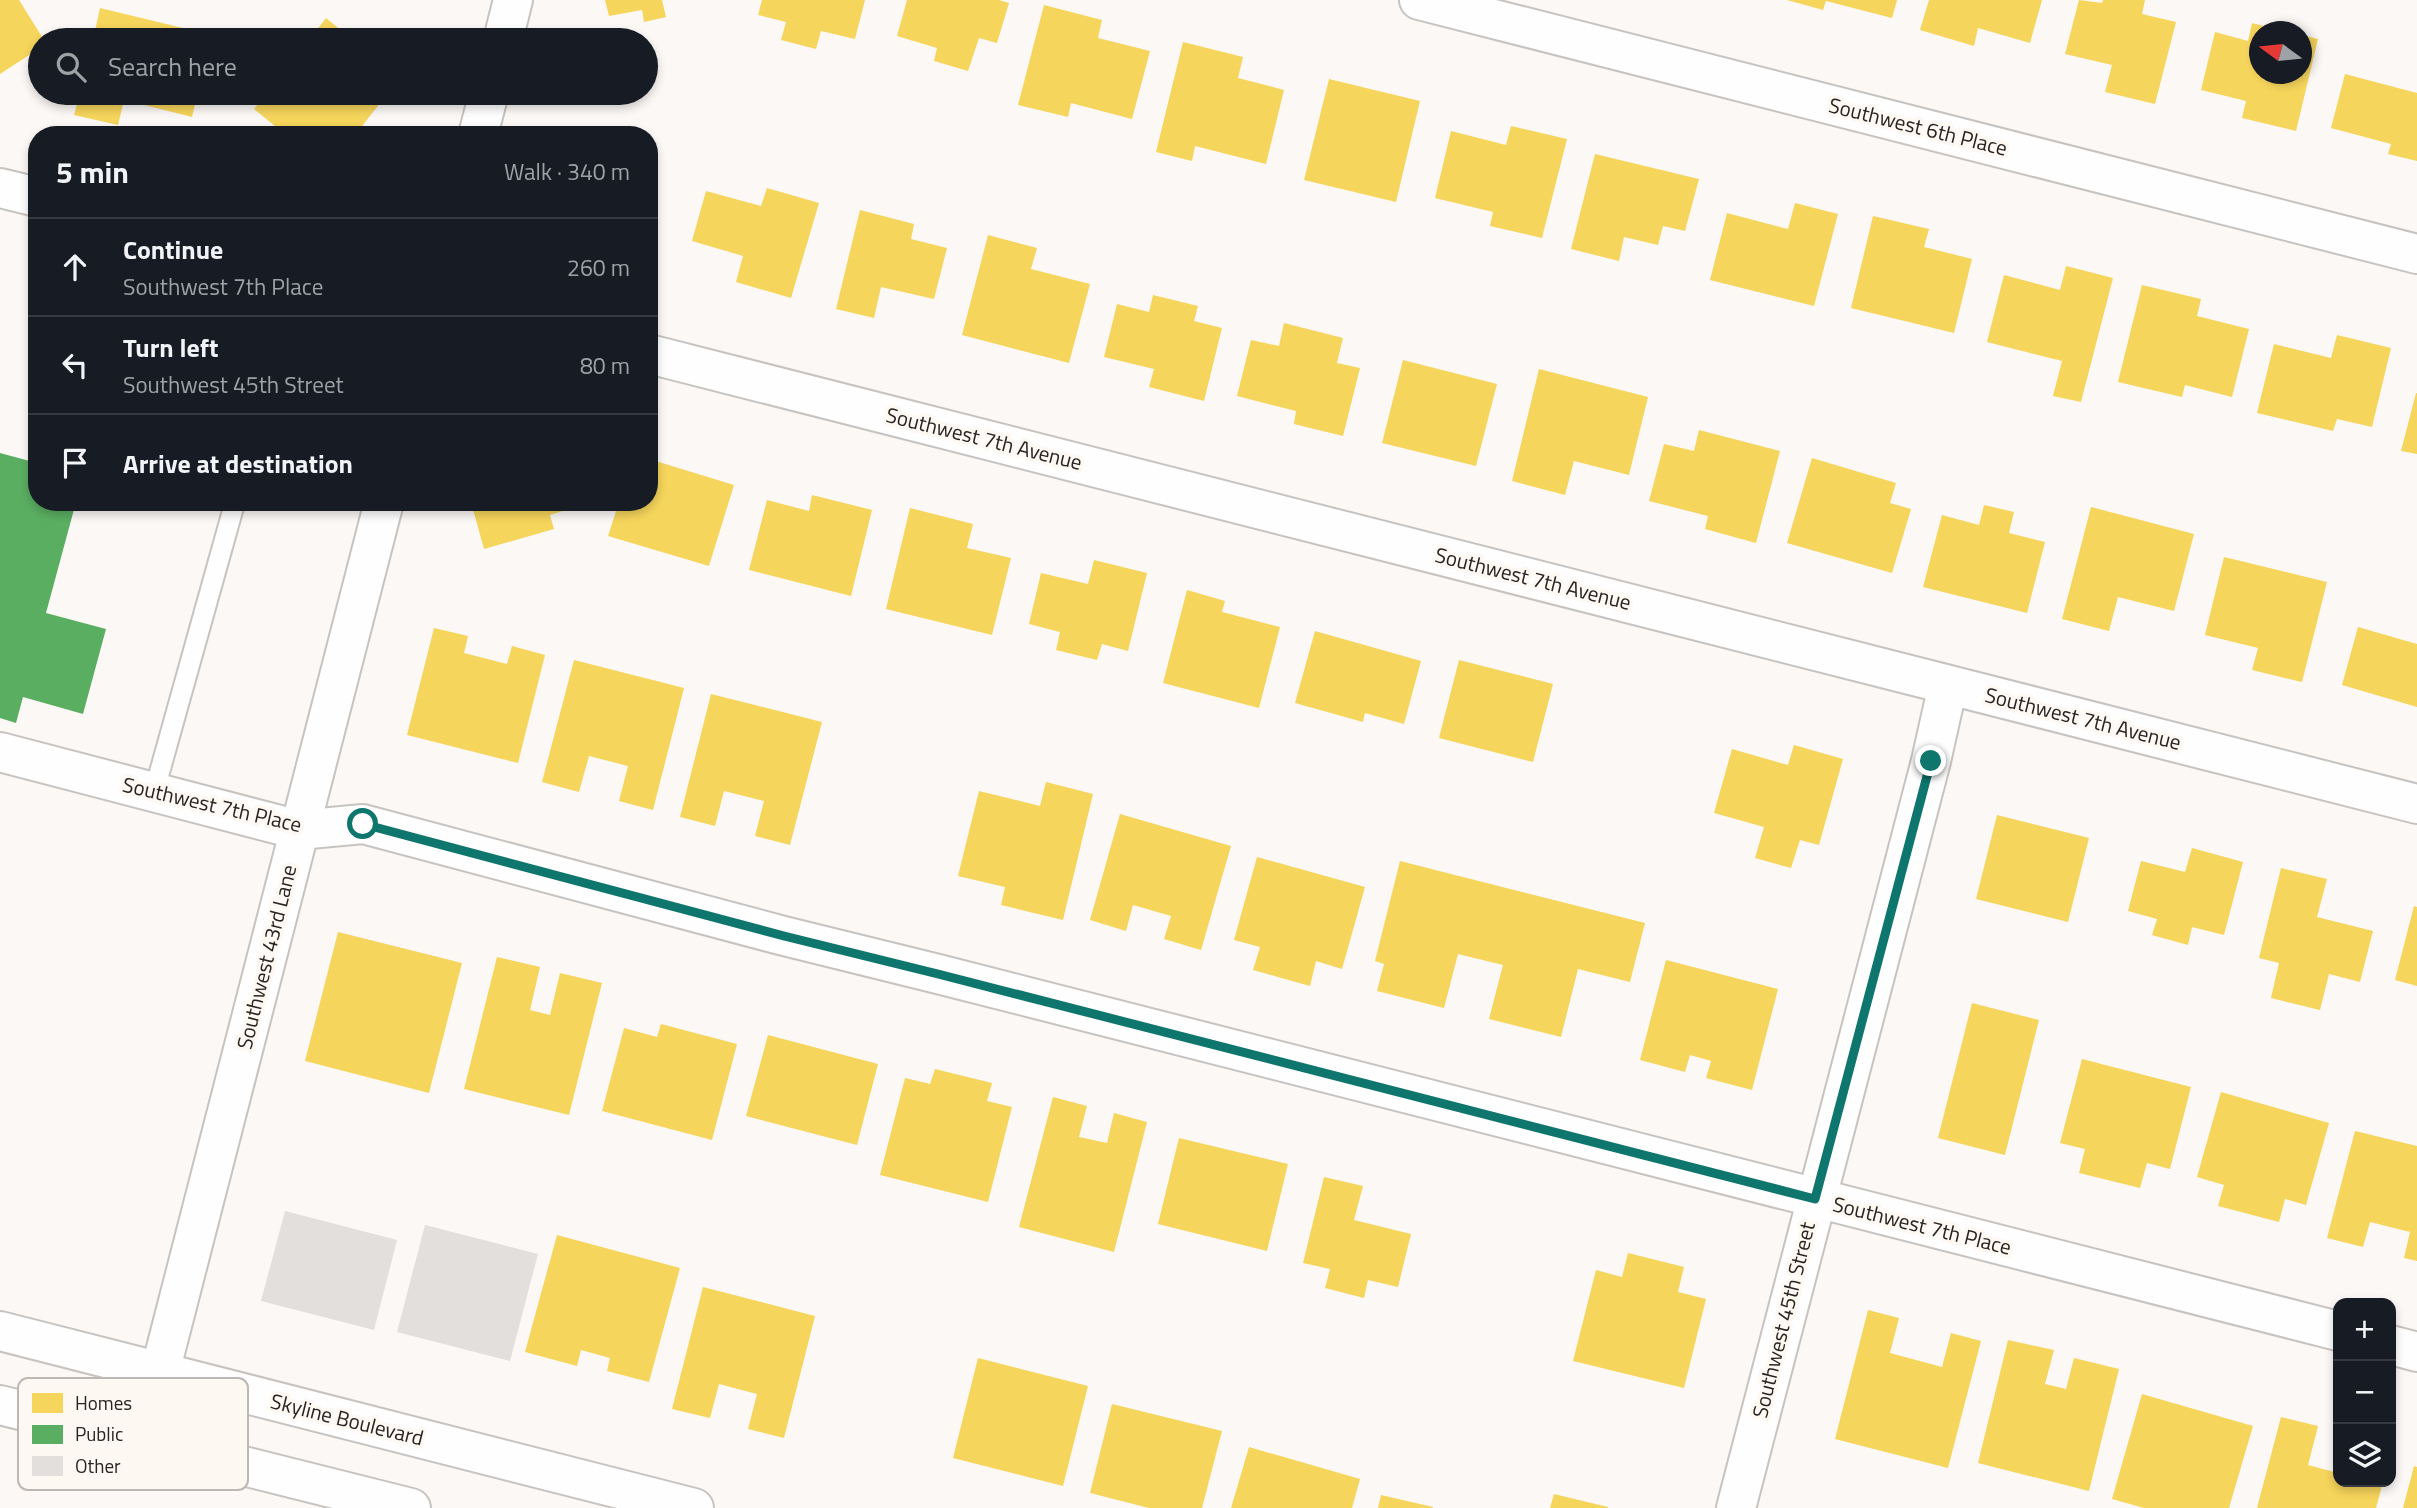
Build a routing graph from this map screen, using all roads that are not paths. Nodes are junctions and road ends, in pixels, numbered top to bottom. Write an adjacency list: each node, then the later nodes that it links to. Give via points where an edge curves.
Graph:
1 (513, 0): 3 (street)
2 (1419, 0): 8 (street, Southwest 6th Place)
3 (506, 28)
4 (486, 105): 5 (street)
5 (480, 126)
6 (0, 188): 7 (street)
7 (28, 195)
8 (2417, 254)
9 (658, 356): 12 (street, Southwest 7th Avenue)
10 (232, 511): 14 (lane)
11 (382, 511): 16 (street, Southwest 43rd Lane)
12 (1948, 685): 15 (street, Southwest 7th Avenue); 17 (street, Southwest 45th Street)
13 (0, 752): 14 (street, Southwest 7th Place)
14 (154, 792): 16 (street, Southwest 7th Place)
15 (2417, 804)
16 (299, 830): 17 (street, Southwest 7th Place, via 363,824); 22 (street, Southwest 43rd Lane)
17 (1815, 1199): 18 (street, Southwest 7th Place); 31 (street, Southwest 45th Street)
18 (2333, 1330)
19 (0, 1331): 22 (street, Skyline Boulevard)
20 (2396, 1346): 21 (street)
21 (2417, 1352)
22 (160, 1372): 23 (street, Southwest 43rd Lane); 24 (street, Skyline Boulevard)
23 (158, 1378)
24 (184, 1378)
25 (248, 1394): 30 (street, Skyline Boulevard)
26 (0, 1405): 27 (street)
27 (18, 1410)
28 (248, 1468): 29 (street)
29 (411, 1508)
30 (694, 1508)
31 (1736, 1508)

